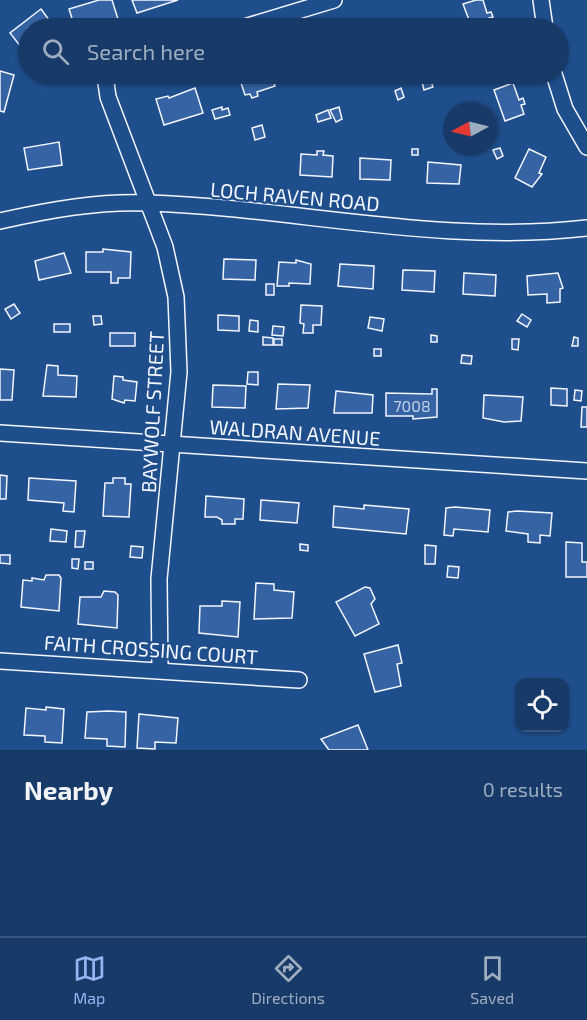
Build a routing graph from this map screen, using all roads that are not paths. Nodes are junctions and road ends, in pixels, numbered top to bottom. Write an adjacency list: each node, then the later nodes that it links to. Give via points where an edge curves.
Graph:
1 (334, 0): 3 (street)
2 (541, 0): 4 (street)
3 (275, 18)
4 (544, 18)
5 (106, 84): 8 (street, BAYWOLF STREET)
6 (557, 84): 7 (street, via 565,109)
7 (587, 147)
8 (148, 203): 9 (street, LOCH RAVEN ROAD, via 65,208); 10 (street, LOCH RAVEN ROAD, via 434,229); 12 (street, BAYWOLF STREET, via 165,247 176,297 179,372)
9 (0, 221)
10 (587, 228)
11 (0, 433): 12 (street, WALDRAN AVENUE)
12 (174, 445): 13 (street, WALDRAN AVENUE); 15 (street, BAYWOLF STREET, via 159,579)
13 (587, 471)
14 (0, 661): 15 (street, FAITH CROSSING COURT)
15 (160, 670): 16 (street, FAITH CROSSING COURT)
16 (299, 680)

